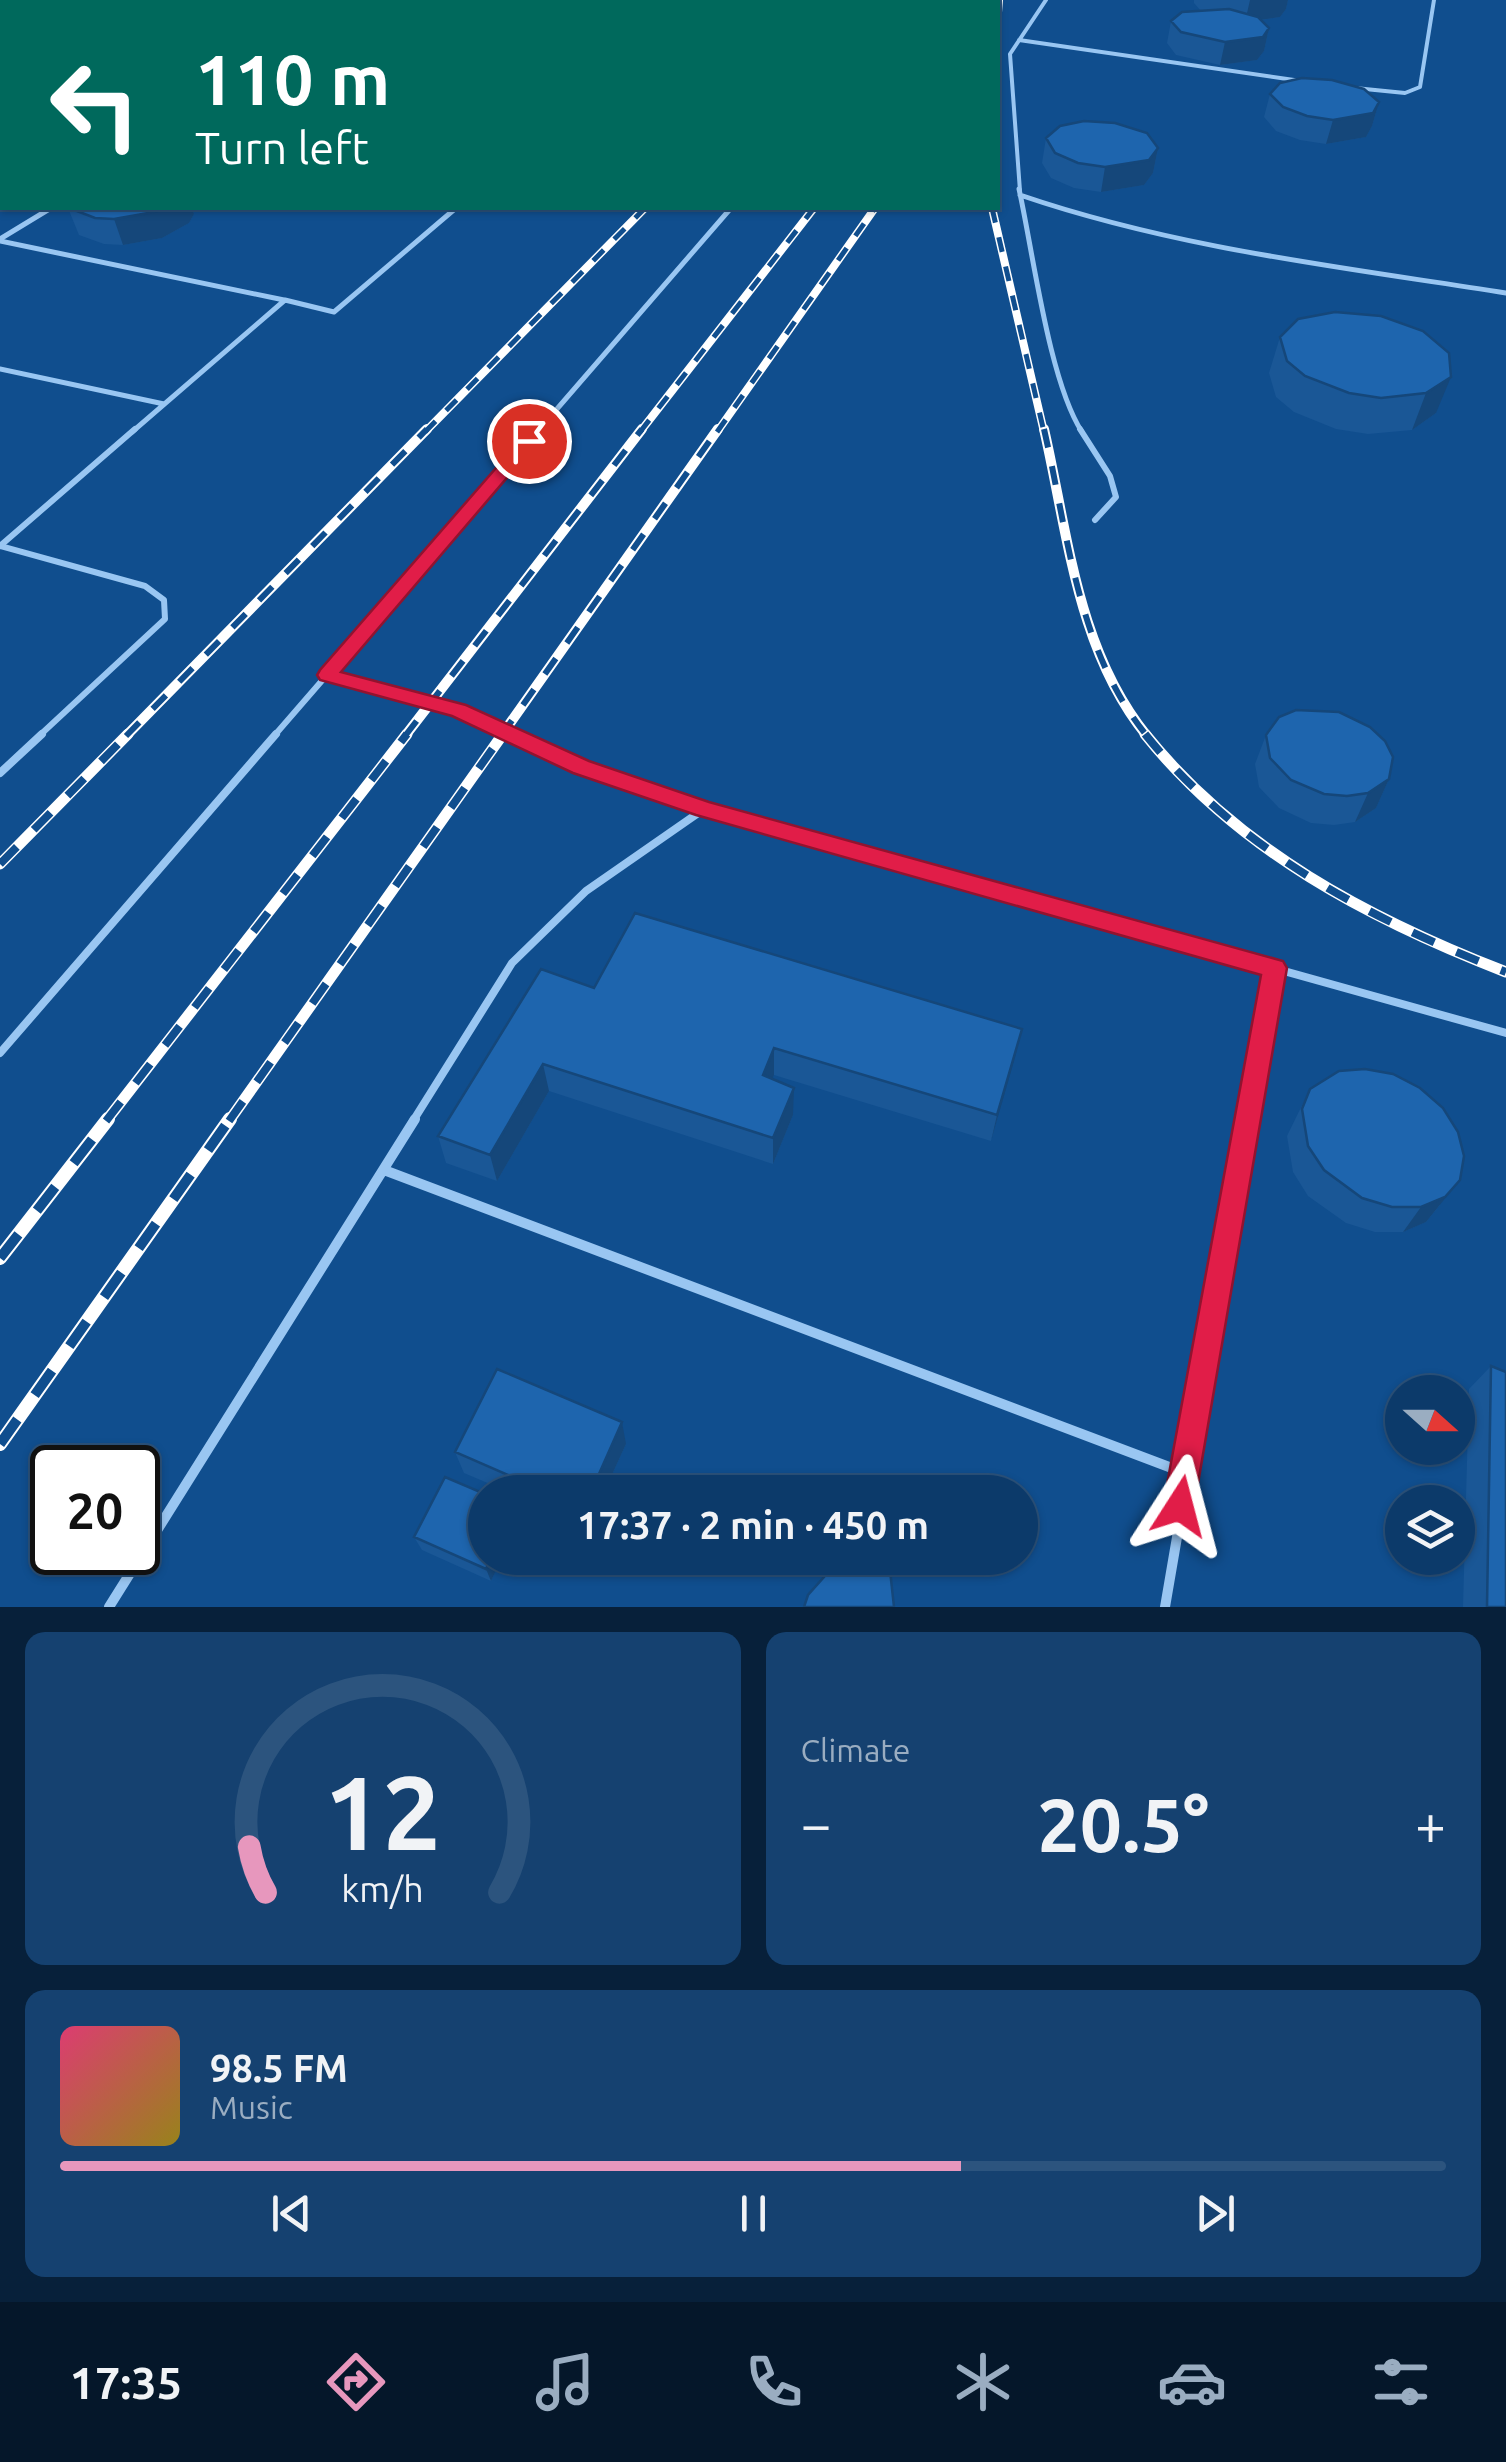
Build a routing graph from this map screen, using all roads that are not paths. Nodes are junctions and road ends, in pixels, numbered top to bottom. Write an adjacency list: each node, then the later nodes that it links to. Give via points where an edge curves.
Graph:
1 (1046, 0): 3 (lane)
2 (1434, 0): 5 (lane, via 1416,92)
3 (1019, 40): 4 (lane); 6 (lane, via 1010,54)
4 (1308, 82)
5 (1346, 87)
6 (1020, 195): 11 (lane, via 1168,239); 15 (lane, via 1073,418 1116,497)
7 (48, 210): 10 (lane)
8 (454, 210): 12 (lane, via 334,312)
9 (728, 210): 16 (lane)
10 (0, 240): 12 (lane)
11 (1506, 293)
12 (285, 300): 14 (lane)
13 (0, 370): 14 (lane)
14 (164, 404): 17 (lane, via 0,546 145,586 164,600 164,619)
15 (1095, 520)
16 (327, 675): 18 (lane, via 459,710 581,767); 21 (lane)
17 (0, 773)
18 (704, 809): 19 (lane); 22 (lane, via 586,891 512,963)
19 (1274, 968): 20 (lane); 23 (lane)
20 (1506, 1033)
21 (0, 1053)
22 (384, 1170): 23 (lane); 24 (lane)
23 (1185, 1473): 25 (lane)
24 (108, 1607)
25 (1164, 1607)

